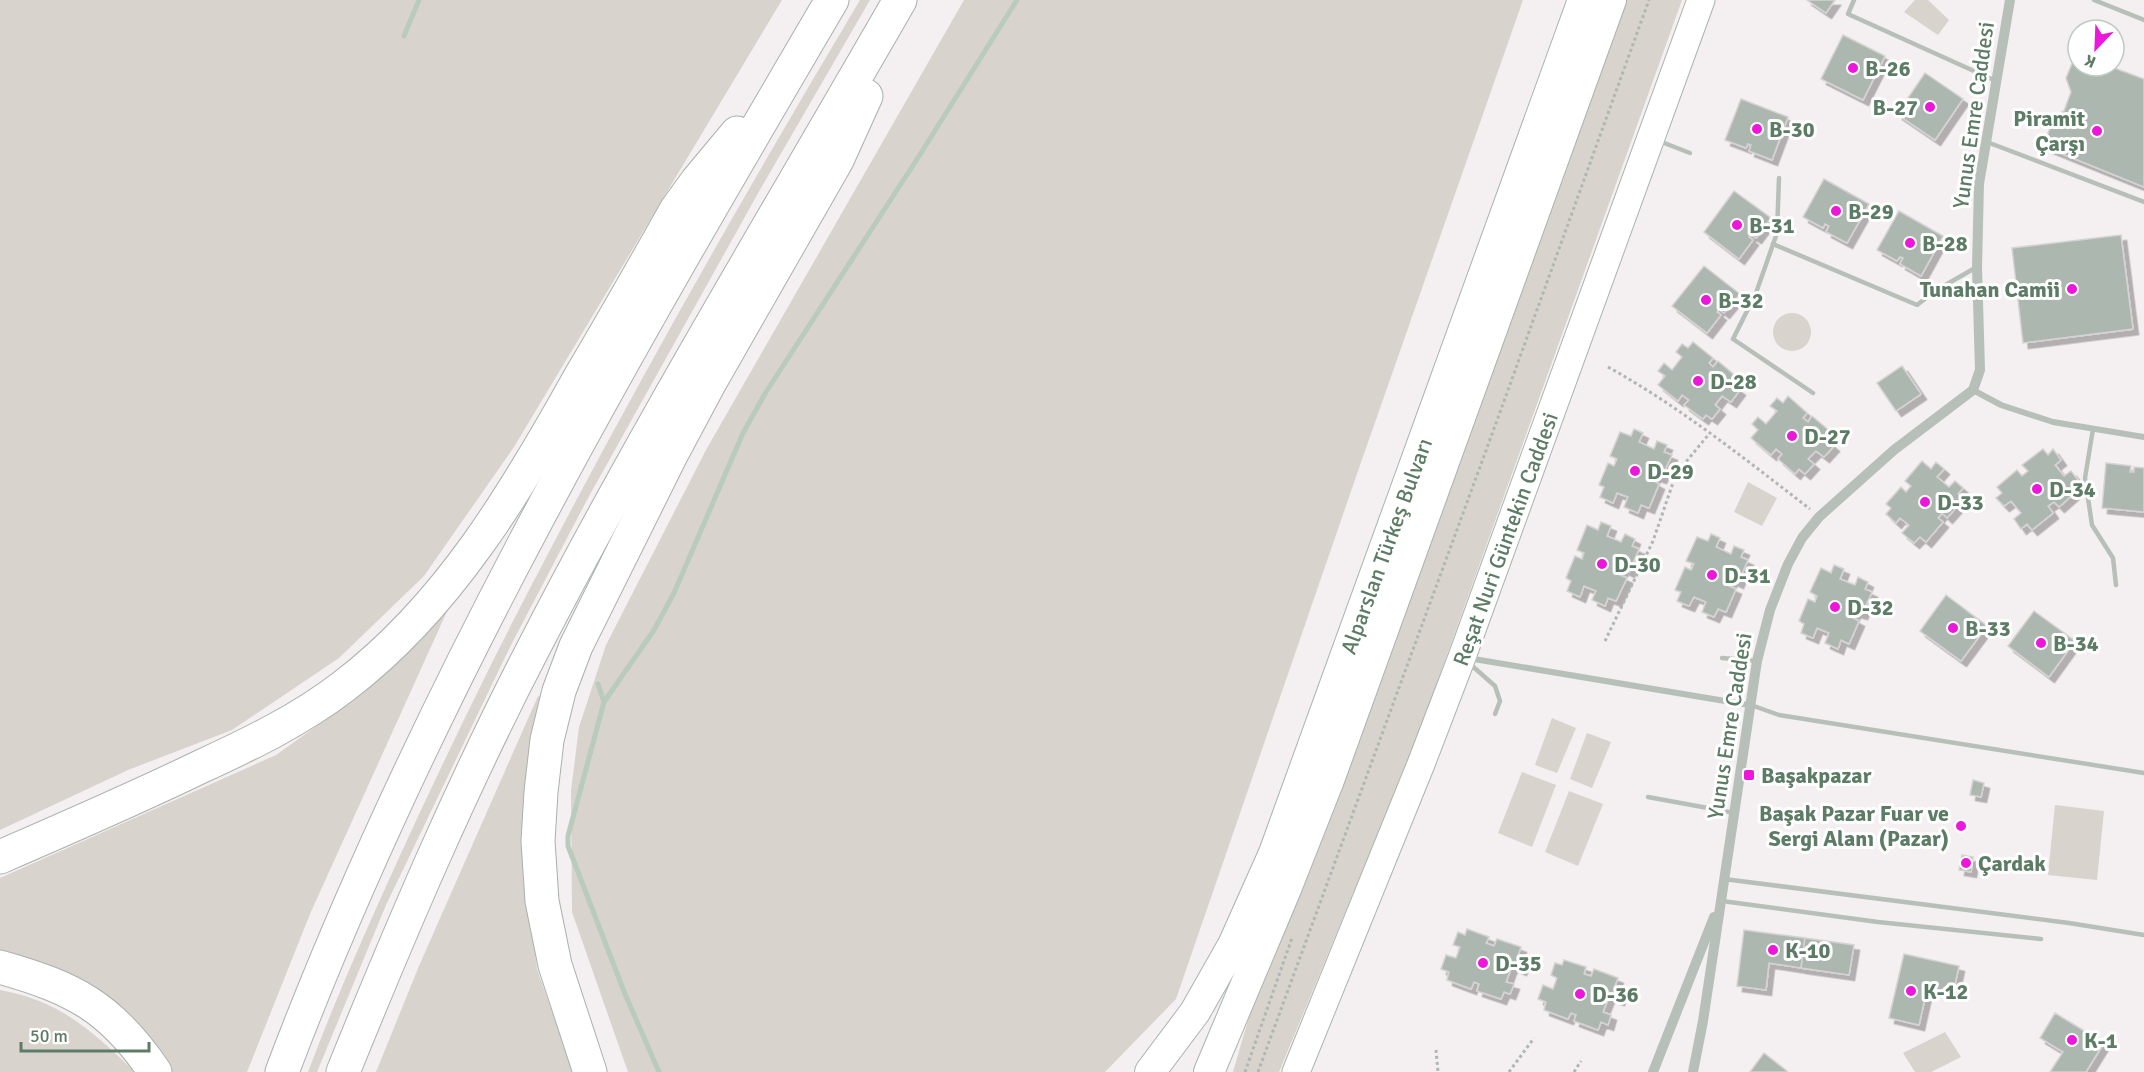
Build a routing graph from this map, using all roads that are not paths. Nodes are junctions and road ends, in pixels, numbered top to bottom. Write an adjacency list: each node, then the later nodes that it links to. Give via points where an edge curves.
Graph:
1 (832, 0): 13 (highway)
2 (1583, 0): 44 (main road, Alparslan Türkeş Bulvarı, via 1274,854 1233,945 1195,1012)
3 (1611, 0): 45 (main road, Alparslan Türkeş Bulvarı, via 1329,780)
4 (1701, 0): 14 (main road, Reşat Nuri Güntekin Caddesi)
5 (1854, 0): 12 (lane, via 1848,14)
6 (2010, 0): 12 (street, Yunus Emre Caddesi)
7 (2094, 0): 9 (lane)
8 (2114, 0): 9 (lane)
9 (2115, 8): 11 (lane)
10 (892, 13): 42 (highway, via 644,443 540,635 439,844); 43 (highway, via 866,95 837,159 671,455 576,646 560,691 547,740 541,792 538,842 542,901 555,964)
11 (2144, 20)
12 (1996, 81): 15 (street, Yunus Emre Caddesi)
13 (778, 92): 34 (highway, via 740,129 676,210 511,496 471,554 403,634 343,687 276,730); 41 (highway, via 563,471 484,620 390,816)
14 (1650, 138): 16 (lane); 26 (main road, Reşat Nuri Güntekin Caddesi)
15 (1987, 142): 18 (lane); 20 (street, Yunus Emre Caddesi, via 1979,184)
16 (1690, 153)
17 (1779, 178): 19 (lane)
18 (2144, 202)
19 (1773, 244): 20 (lane, via 1917,304); 22 (lane, via 1756,293 1732,339)
20 (1977, 267): 21 (street, Yunus Emre Caddesi, via 1980,370)
21 (1973, 390): 23 (street, via 2011,409); 28 (street, Yunus Emre Caddesi, via 1894,450 1819,516 1788,564)
22 (1813, 393)
23 (2093, 429): 24 (street); 25 (lane, via 2085,478 2092,525 2113,558)
24 (2144, 437)
25 (2116, 585)
26 (1462, 657): 29 (street); 30 (lane, via 1495,686 1500,701); 46 (main road, Reşat Nuri Güntekin Caddesi)
27 (1722, 658): 28 (lane)
28 (1756, 661): 29 (street, Yunus Emre Caddesi)
29 (1749, 705): 31 (lane, via 1779,715); 33 (street, Yunus Emre Caddesi)
30 (1495, 714)
31 (2144, 772)
32 (1648, 797): 33 (lane)
33 (1735, 813): 35 (street, Yunus Emre Caddesi)
34 (0, 857)
35 (1724, 879): 36 (street, Yunus Emre Caddesi); 37 (lane)
36 (1720, 900): 38 (lane); 47 (street, Yunus Emre Caddesi); 48 (street, Yunus Emre Caddesi)
37 (2144, 935)
38 (2041, 939)
39 (0, 967): 40 (highway, via 65,988 87,1001 114,1022)
40 (155, 1072)
41 (282, 1072)
42 (343, 1072)
43 (590, 1072)
44 (1150, 1072)
45 (1209, 1072)
46 (1296, 1072)
47 (1653, 1072)
48 (1693, 1072)

